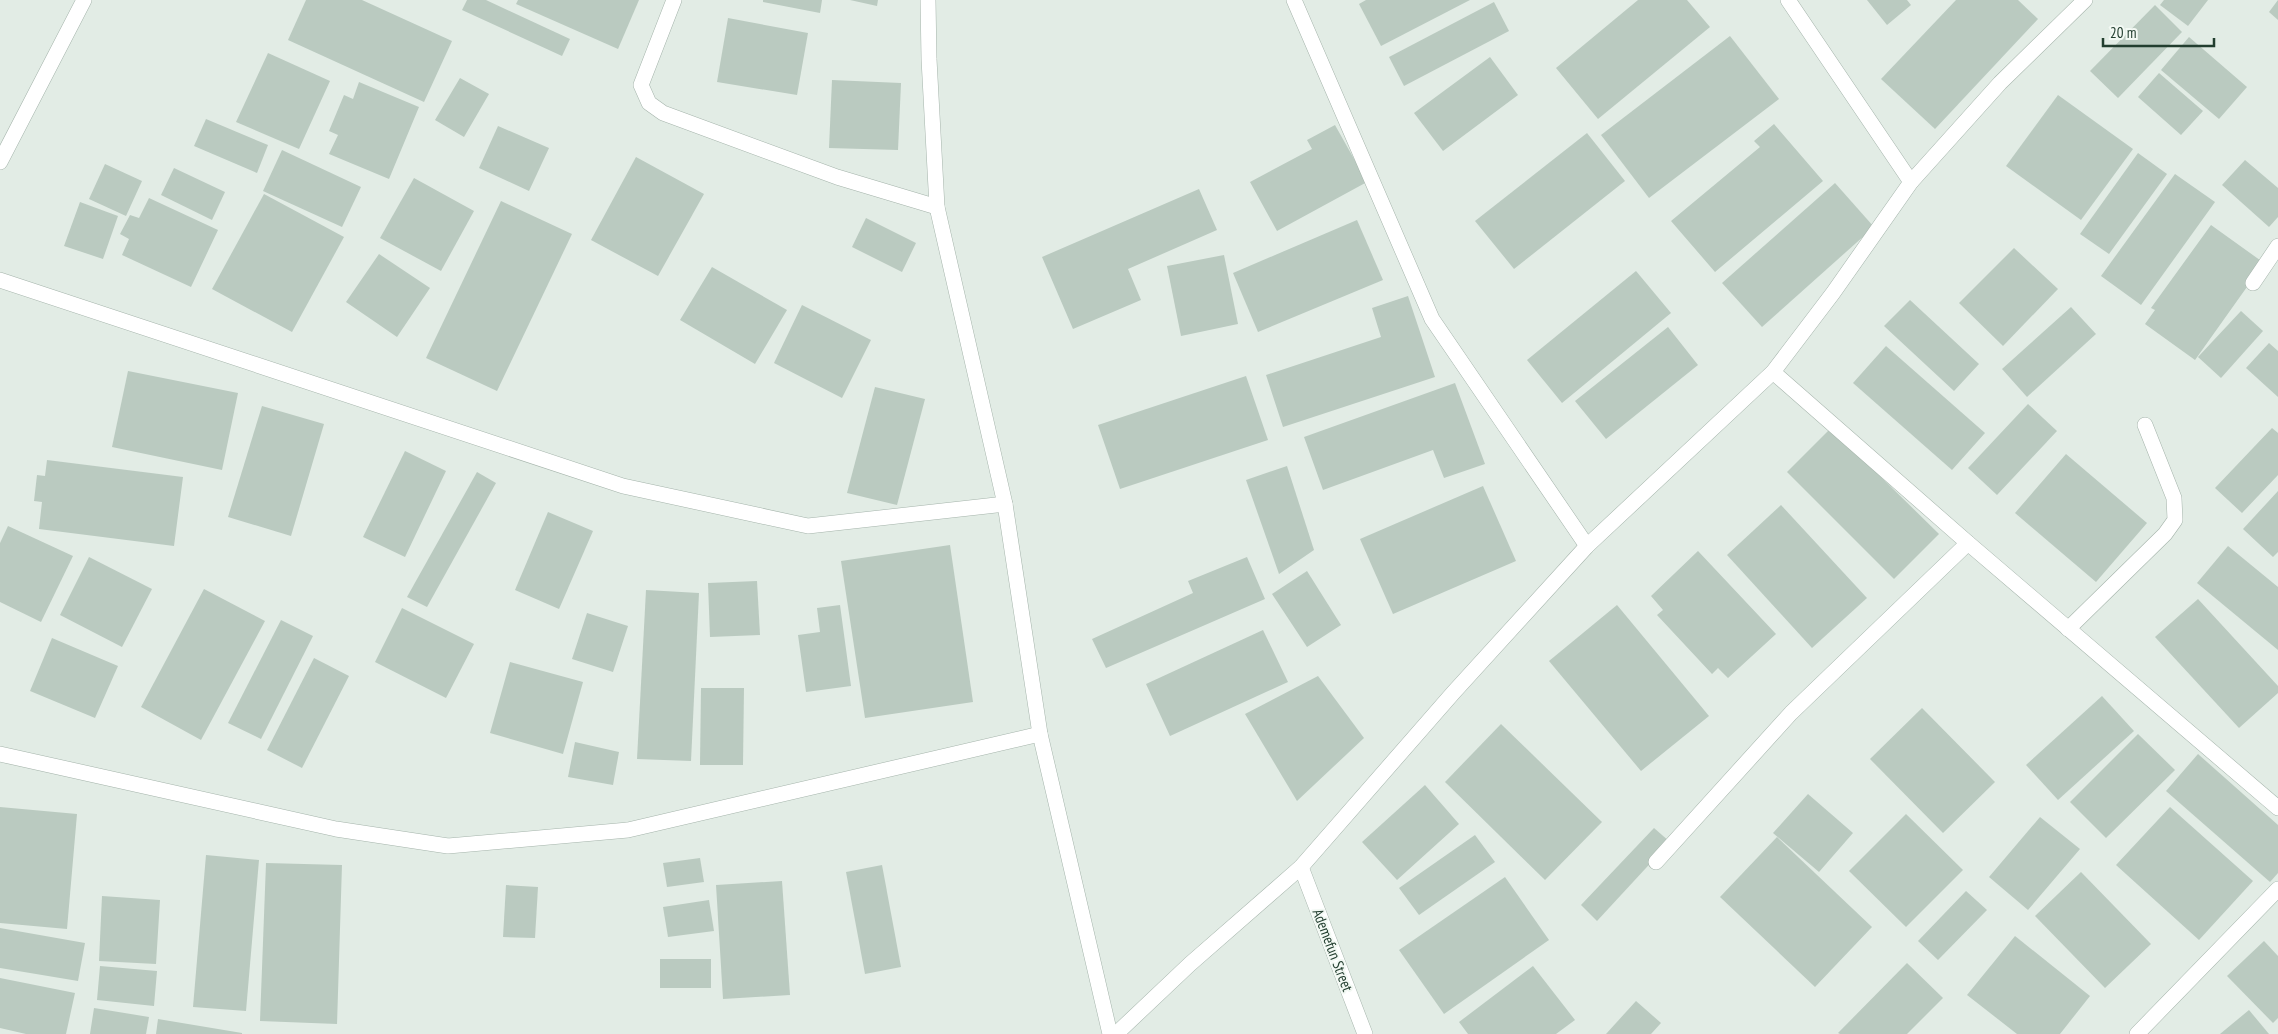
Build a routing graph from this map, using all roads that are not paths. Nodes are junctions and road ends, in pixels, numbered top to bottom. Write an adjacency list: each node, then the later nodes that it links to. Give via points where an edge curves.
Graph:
1 (84, 0): 7 (street)
2 (674, 0): 9 (street, via 641,85 649,103 663,113 837,177)
3 (928, 0): 9 (street)
4 (1294, 0): 17 (street, via 1432,319)
5 (1788, 0): 8 (street)
6 (2085, 0): 8 (street, via 2000,84)
7 (0, 162)
8 (1910, 182): 13 (street)
9 (937, 207): 15 (street)
10 (2278, 246): 12 (street)
11 (0, 280): 15 (street, via 623,486 808,526)
12 (2253, 283)
13 (1773, 372): 16 (street); 17 (street)
14 (2145, 425): 18 (street, via 2174,498 2175,520 2165,534)
15 (1005, 504): 19 (street)
16 (1968, 543): 18 (street); 22 (street, via 1791,713)
17 (1587, 546): 23 (street)
18 (2068, 629): 21 (street)
19 (1040, 734): 20 (street, via 628,830 448,846 336,829); 25 (street)
20 (0, 754)
21 (2278, 808)
22 (1656, 862)
23 (1300, 867): 26 (street); 27 (street, Ademefun Street)
24 (2278, 889): 28 (street)
25 (1110, 1034)
26 (1116, 1034)
27 (1365, 1034)
28 (2137, 1034)

